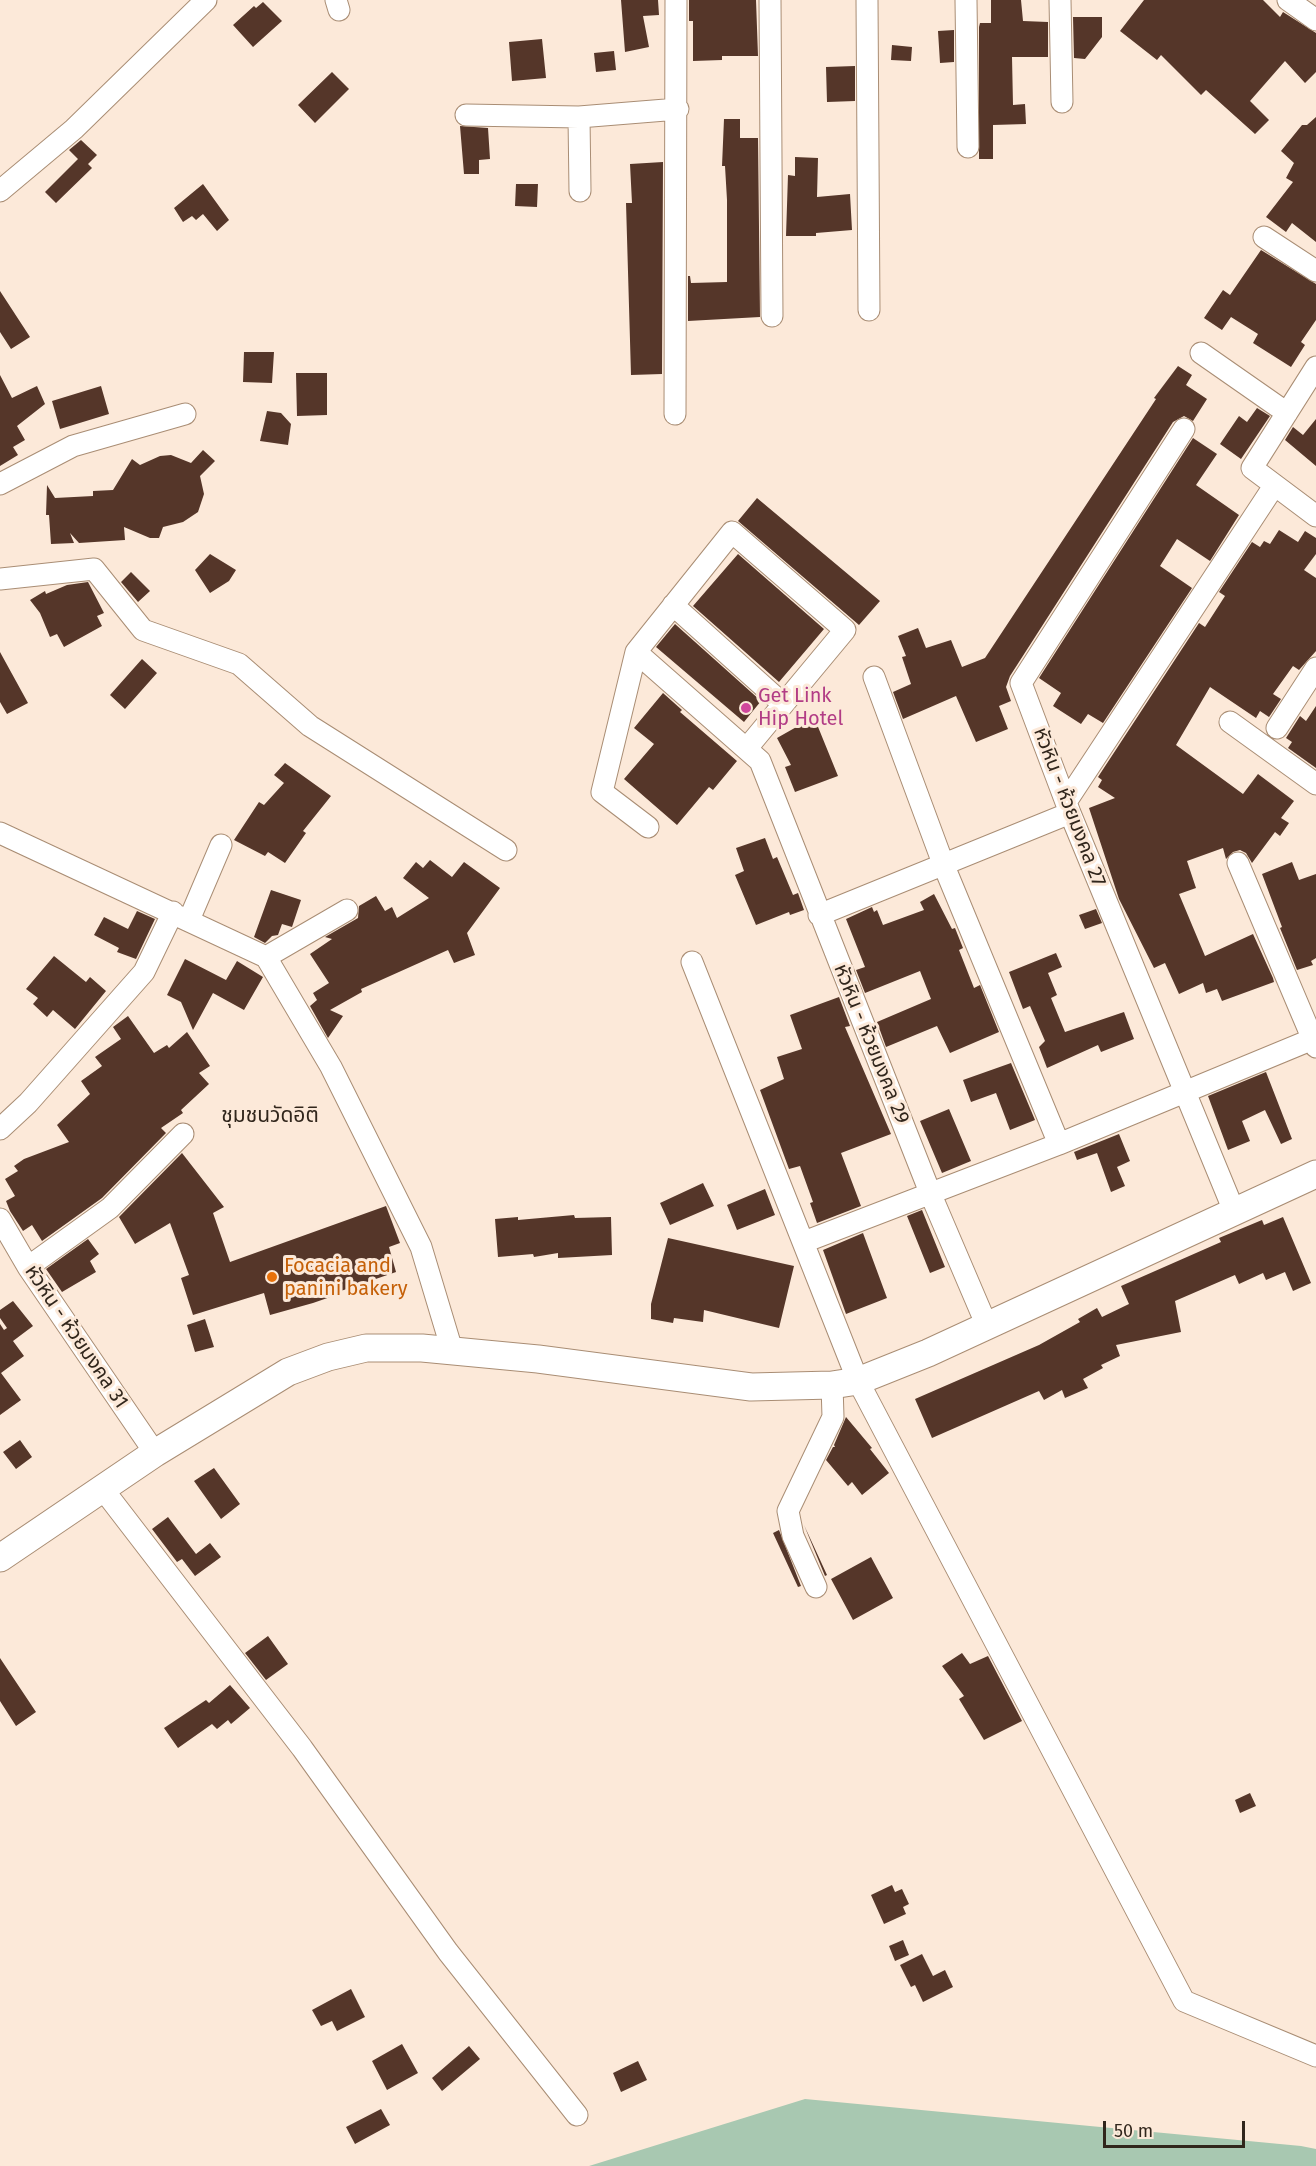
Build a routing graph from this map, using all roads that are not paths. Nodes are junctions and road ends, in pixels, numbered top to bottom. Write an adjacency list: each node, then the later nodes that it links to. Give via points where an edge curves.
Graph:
1 (206, 0): 14 (street, via 74,129)
2 (676, 0): 10 (street)
3 (770, 0): 19 (street)
4 (867, 0): 18 (street)
5 (966, 0): 13 (street)
6 (1060, 0): 9 (street)
7 (1288, 0): 8 (street)
8 (1316, 20)
9 (1062, 102)
10 (678, 109): 12 (street); 24 (street)
11 (466, 115): 12 (street)
12 (579, 117): 15 (street)
13 (968, 147)
14 (0, 191)
15 (580, 191)
16 (1264, 237): 17 (street)
17 (1316, 271)
18 (869, 310)
19 (772, 316)
20 (1201, 353): 22 (street)
21 (1316, 368): 22 (street)
22 (1287, 413): 27 (street, via 1252,468)
23 (185, 414): 26 (street, via 73,446)
24 (675, 414)
25 (1184, 429): 39 (street, หัวหิน - ห้วยมงคล 27, via 1021,683)
26 (0, 484)
27 (1274, 486): 28 (street); 39 (street)
28 (1316, 516)
29 (0, 579): 43 (street, via 94,569 143,630 239,664 310,726)
30 (673, 605): 31 (street); 34 (street); 34 (street, via 732,531 844,630)
31 (636, 652): 37 (street); 40 (street, via 602,792)
32 (1316, 668): 36 (street)
33 (874, 677): 45 (street)
34 (783, 704): 37 (street)
35 (1230, 722): 38 (street)
36 (1277, 728)
37 (753, 755): 47 (street, หัวหิน - ห้วยมงคล 29)
38 (1316, 784)
39 (1068, 807): 45 (street); 52 (street, หัวหิน - ห้วยมงคล 27)
40 (648, 827)
41 (0, 832): 48 (street)
42 (221, 845): 48 (street)
43 (507, 850)
44 (1238, 862): 51 (street)
45 (944, 866): 47 (street); 55 (street)
46 (348, 910): 49 (street)
47 (819, 915): 57 (street, หัวหิน - ห้วยมงคล 29)
48 (181, 916): 49 (street); 53 (street, via 144,972 28,1103)
49 (266, 957): 63 (street, via 331,1067 421,1247)
50 (692, 962): 60 (street)
51 (1314, 1043): 52 (street)
52 (1184, 1091): 55 (street); 58 (street, หัวหิน - ห้วยมงคล 27)
53 (0, 1129)
54 (183, 1134): 61 (street, via 110,1208)
55 (1059, 1144): 57 (street)
56 (1316, 1174): 58 (main road)
57 (931, 1195): 60 (street); 62 (street, หัวหิน - ห้วยมงคล 29)
58 (1234, 1211): 62 (main road)
59 (0, 1219): 61 (street, หัวหิน - ห้วยมงคล 31)
60 (804, 1242): 64 (street)
61 (28, 1267): 65 (street, หัวหิน - ห้วยมงคล 31)
62 (987, 1326): 64 (main road)
63 (452, 1350): 64 (main road, via 751,1387); 65 (main road, via 366,1348 328,1357 288,1372)
64 (845, 1383): 68 (street, via 788,1511 793,1536); 69 (street, via 1184,2001)
65 (154, 1453): 66 (main road)
66 (102, 1488): 67 (main road); 70 (street, via 302,1748 448,1952)
67 (0, 1558)
68 (816, 1587)
69 (1316, 2056)
70 (577, 2115)

